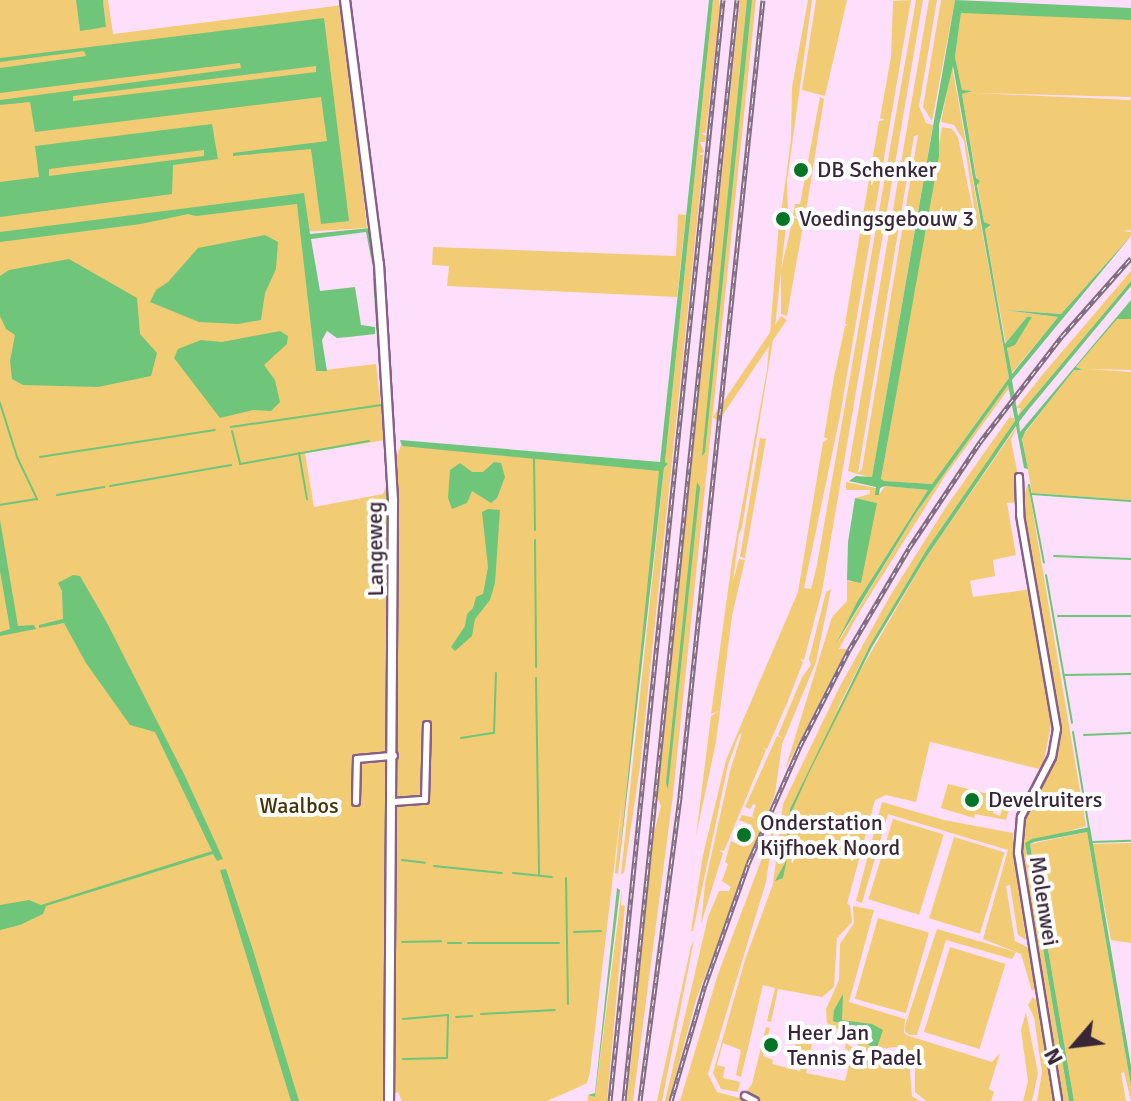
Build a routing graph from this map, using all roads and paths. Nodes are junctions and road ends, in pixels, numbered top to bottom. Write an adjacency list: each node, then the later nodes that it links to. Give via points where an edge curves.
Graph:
1 (345, 0): 4 (main road, Langeweg, via 379,264 393,502)
2 (1019, 477): 10 (street, Molenwei, via 1020,515 1057,729 1052,757 1021,817 1018,853)
3 (427, 725): 6 (street, via 425,800)
4 (394, 756): 5 (street, via 357,759); 6 (main road, Langeweg)
5 (356, 802)
6 (393, 802): 8 (main road, Langeweg)
7 (745, 1096): 9 (street)
8 (389, 1101)
9 (755, 1101)
10 (1058, 1101)

